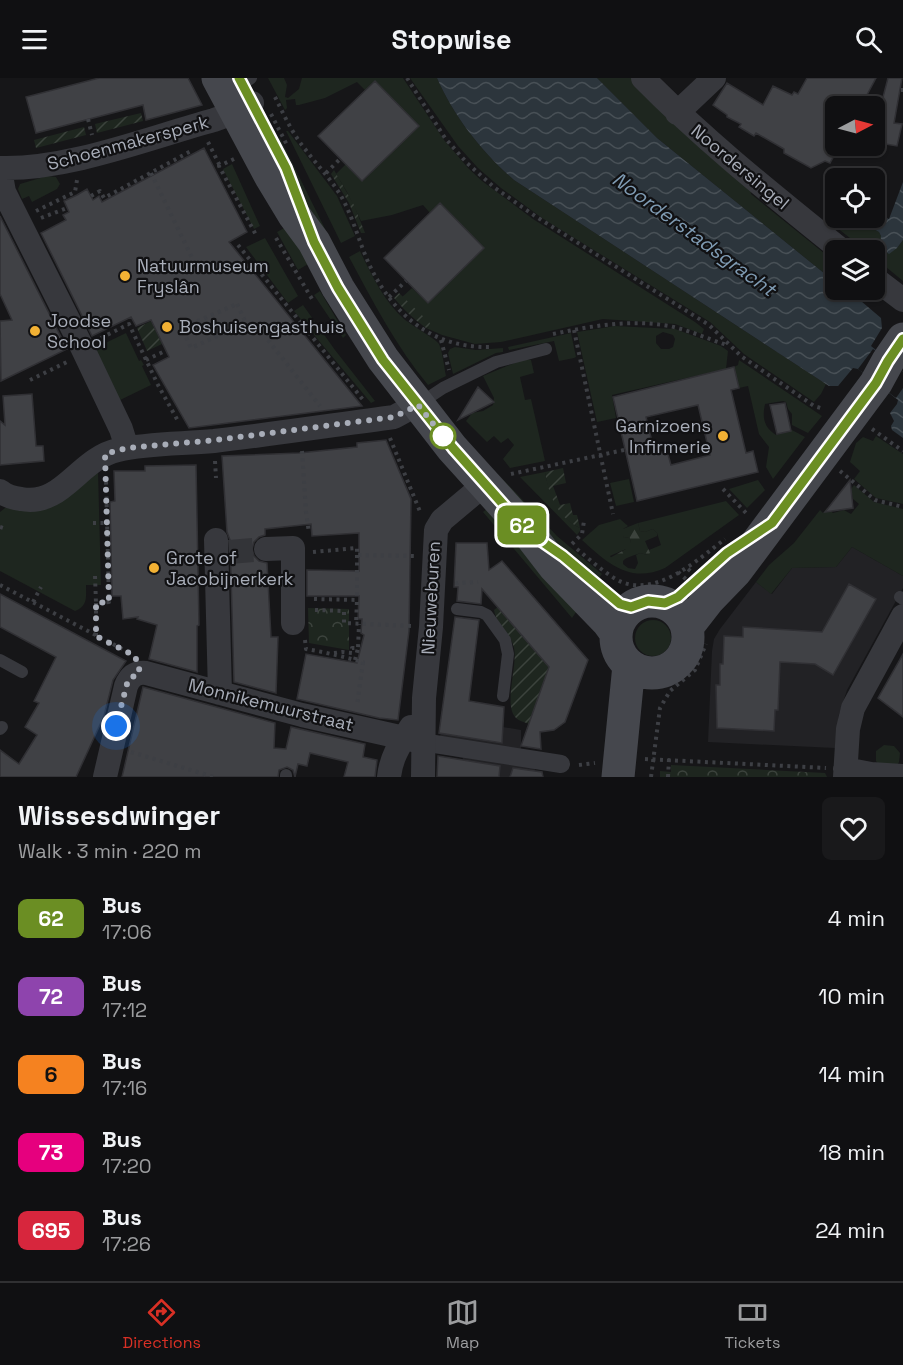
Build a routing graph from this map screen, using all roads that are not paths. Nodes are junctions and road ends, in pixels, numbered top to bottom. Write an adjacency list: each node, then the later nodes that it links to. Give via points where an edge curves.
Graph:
1 (643, 78): 4 (street, Noordersingel)
2 (714, 78): 4 (street)
3 (242, 90): 5 (street, Schoenmakersperk, via 79,158 26,169); 11 (main road, via 286,168 314,242 357,319)
4 (677, 113): 6 (street, Noordersingel, via 726,158)
5 (0, 169): 12 (street, via 4,192 36,269 83,350 121,429)
6 (828, 240)
7 (885, 286): 8 (street)
8 (903, 300)
9 (546, 349): 11 (lane, via 496,362)
10 (893, 361): 21 (main road, via 761,521 678,597)
11 (418, 405): 12 (street, via 382,418); 13 (main road)
12 (116, 451): 14 (street, via 91,461 46,498 24,500)
13 (495, 480): 19 (street, Nieuweburen, via 437,526 434,555); 20 (main road, via 527,531 620,604)
14 (0, 490)
15 (221, 548): 25 (street)
16 (266, 549): 18 (street, via 302,550)
17 (902, 604): 30 (street, via 853,708)
18 (298, 611)
19 (444, 613): 26 (lane, via 481,612 505,640 508,654); 27 (street, Nieuweburen)
20 (624, 620): 21 (main road, via 648,601); 23 (main road, via 618,651)
21 (686, 624): 23 (main road, via 688,644 681,660 672,668)
22 (0, 660): 24 (lane)
23 (642, 669): 29 (main road, via 647,686); 35 (main road)
24 (22, 672)
25 (220, 693): 27 (street, Monnikemuurstraat, via 300,719); 32 (street, Monnikemuurstraat, via 146,672 132,676 126,686)
26 (503, 696)
27 (412, 740): 28 (street); 33 (street, Nieuweburen, via 395,751); 34 (street)
28 (561, 764)
29 (644, 768)
30 (845, 773): 31 (street)
31 (903, 776)
32 (105, 777)
33 (389, 777)
34 (423, 777)
35 (618, 777)

